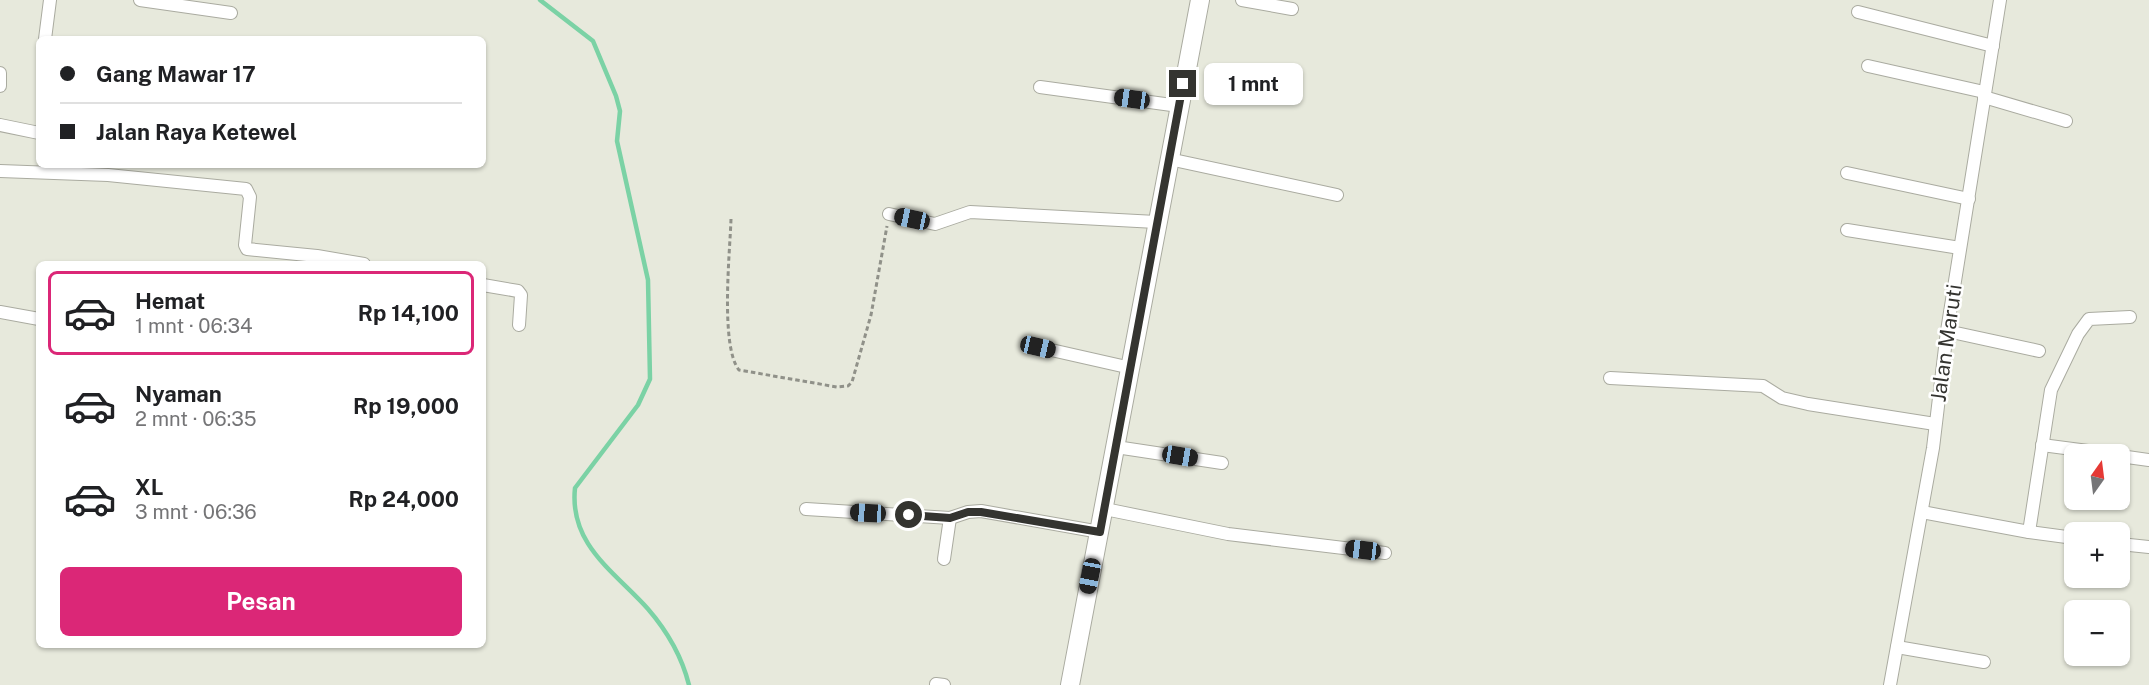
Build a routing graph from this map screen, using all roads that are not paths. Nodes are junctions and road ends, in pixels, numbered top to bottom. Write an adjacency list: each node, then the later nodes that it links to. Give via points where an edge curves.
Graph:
1 (50, 0): 9 (street)
2 (140, 0): 8 (street)
3 (1195, 0): 16 (main road)
4 (1242, 0): 6 (street)
5 (2000, 0): 10 (street, Jalan Maruti)
6 (1292, 9)
7 (1858, 12): 10 (street)
8 (231, 13)
9 (45, 36)
10 (1993, 46): 15 (street, Jalan Maruti)
11 (1868, 66): 15 (street)
12 (0, 73): 13 (street)
13 (0, 86)
14 (1040, 87): 16 (street)
15 (1984, 95): 17 (street); 24 (street, Jalan Maruti)
16 (1179, 106): 20 (main road)
17 (2066, 122)
18 (0, 125): 19 (street)
19 (36, 132)
20 (1168, 159): 23 (street); 26 (main road)
21 (0, 171): 29 (street, via 246,189 250,197 247,249)
22 (1846, 173): 24 (street)
23 (1337, 195)
24 (1969, 199): 28 (street, Jalan Maruti)
25 (889, 214): 26 (street, via 935,224 970,212)
26 (1156, 222): 38 (main road)
27 (1847, 230): 28 (street)
28 (1960, 248): 35 (street, Jalan Maruti)
29 (346, 261)
30 (486, 286): 34 (street, via 521,294)
31 (0, 312): 33 (street)
32 (2130, 317): 41 (street, via 2093,317 2086,321 2051,390)
33 (36, 318)
34 (519, 325)
35 (1947, 331): 37 (street); 40 (street, Jalan Maruti)
36 (1038, 347): 38 (street)
37 (2039, 351)
38 (1131, 368): 42 (main road)
39 (1610, 378): 40 (street, via 1763,386 1782,398 1808,404)
40 (1935, 424): 49 (street, Jalan Maruti)
41 (2042, 445): 43 (street); 52 (street)
42 (1116, 447): 46 (street); 48 (main road)
43 (2064, 448)
44 (2130, 457): 45 (street)
45 (2149, 459)
46 (1222, 463)
47 (806, 509): 50 (street)
48 (1105, 509): 51 (main road); 56 (street, via 1228,534)
49 (1922, 512): 52 (street); 58 (street, Jalan Maruti)
50 (950, 518): 51 (street, via 981,512); 57 (street)
51 (1100, 532): 60 (main road)
52 (2029, 532): 53 (street)
53 (2064, 537)
54 (2130, 545): 55 (street)
55 (2149, 547)
56 (1385, 553)
57 (944, 559)
58 (1897, 647): 59 (street); 61 (street, Jalan Maruti)
59 (1984, 662)
60 (1070, 685)
61 (1890, 685)

